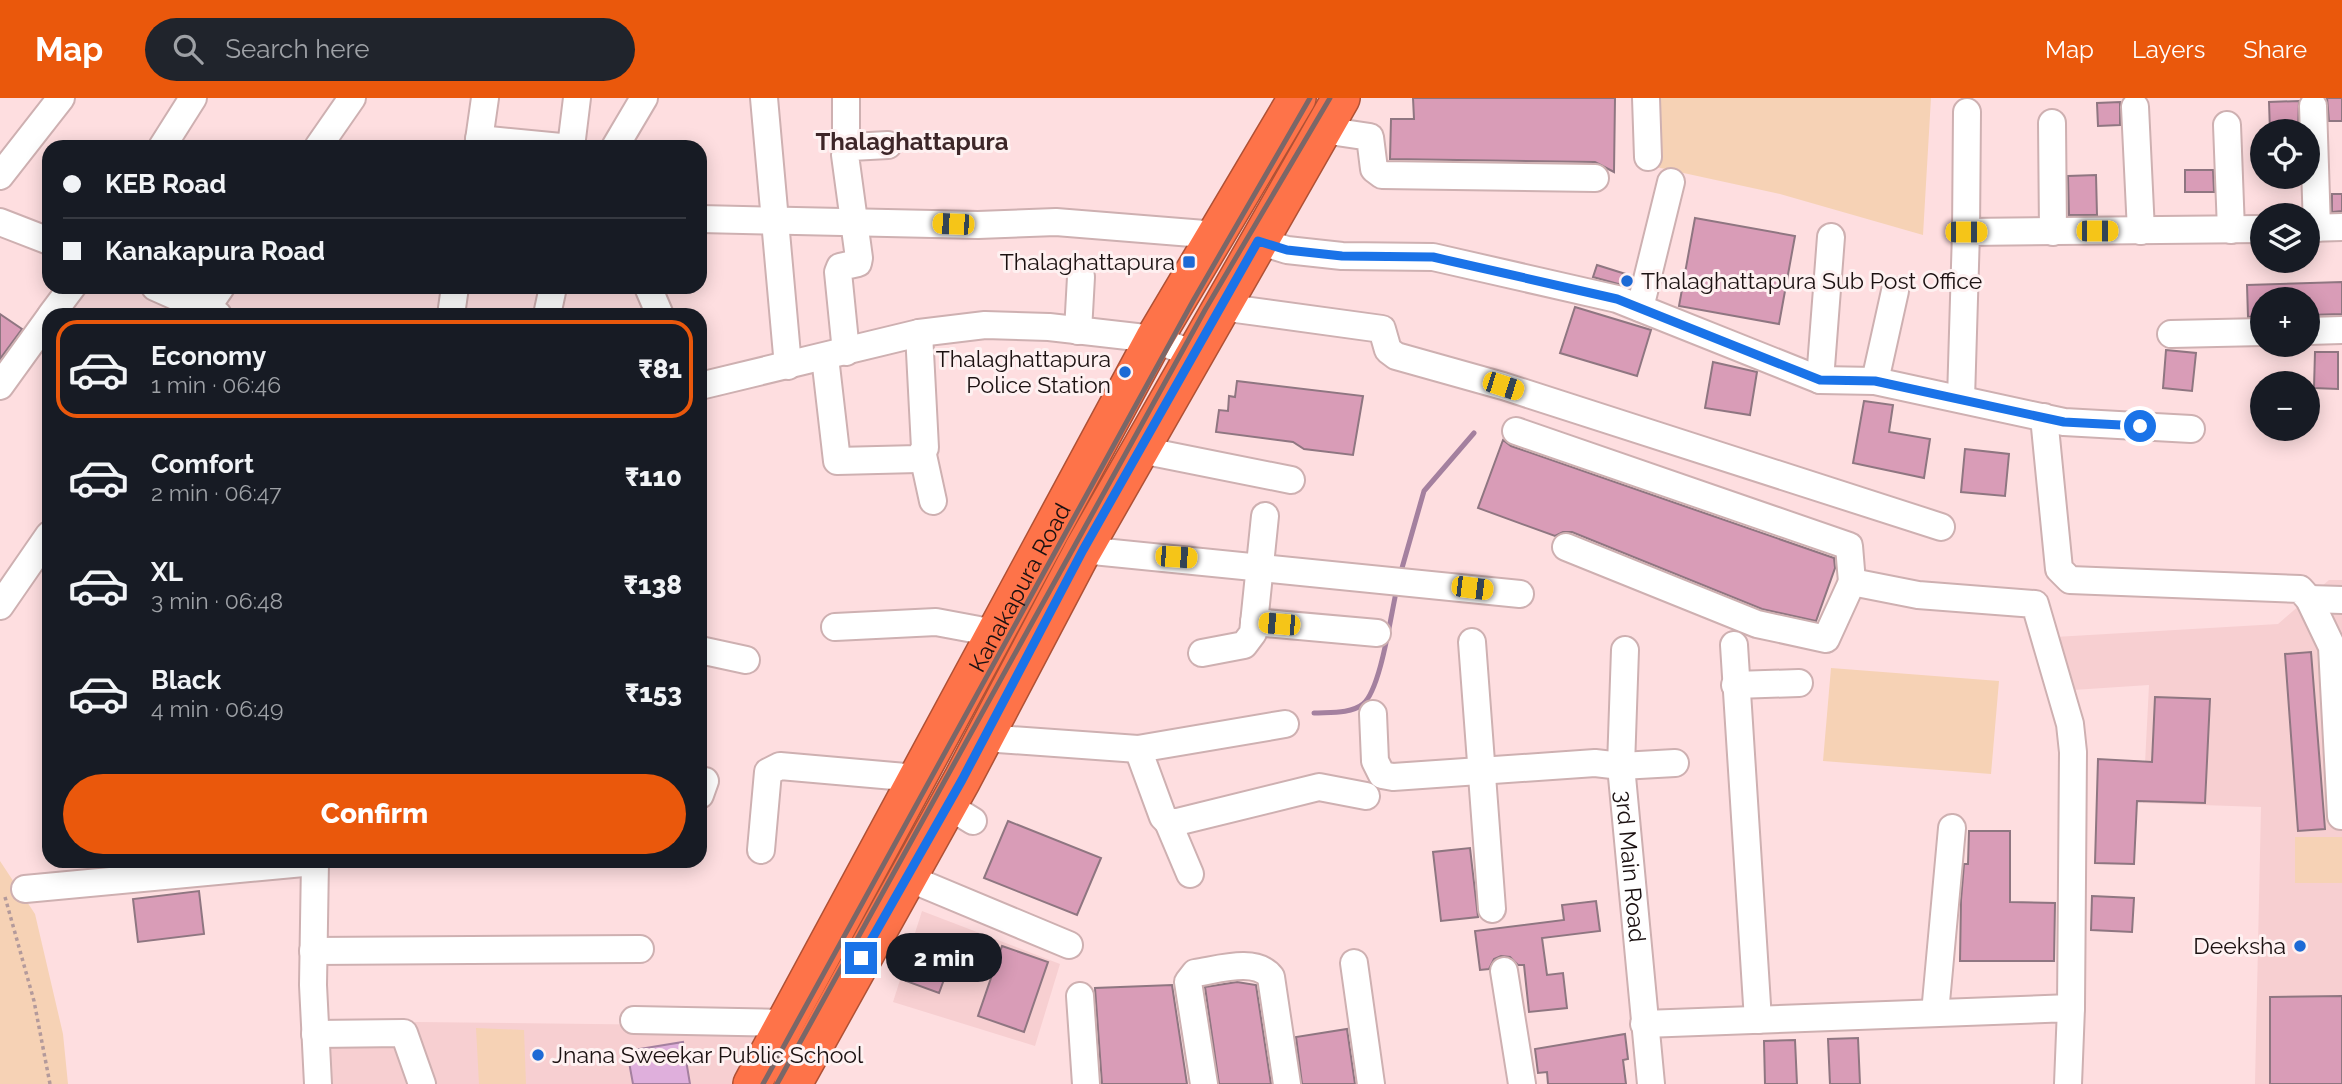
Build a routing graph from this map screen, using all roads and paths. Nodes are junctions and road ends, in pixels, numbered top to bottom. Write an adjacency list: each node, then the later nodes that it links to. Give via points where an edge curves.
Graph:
1 (61, 98): 26 (street)
2 (193, 98): 18 (street)
3 (352, 98): 19 (street)
4 (485, 98): 20 (street)
5 (577, 98): 21 (street)
6 (644, 98): 22 (street)
7 (764, 98): 30 (street)
8 (846, 98): 24 (street)
9 (1297, 98): 39 (highway, Kanakapura Road)
10 (1341, 98): 17 (highway, Kanakapura Road)
11 (1646, 98): 25 (street)
12 (2313, 106): 33 (street)
13 (2136, 107): 35 (street)
14 (1967, 112): 37 (street)
15 (2052, 123): 38 (street)
16 (2227, 125): 36 (street)
17 (1323, 130): 27 (street, via 1370,137 1374,169 1382,175); 42 (highway, Kanakapura Road)
18 (166, 140)
19 (323, 140)
20 (479, 140)
21 (572, 140)
22 (619, 140)
23 (888, 145): 24 (street)
24 (846, 150): 31 (street)
25 (1647, 158)
26 (0, 176)
27 (1595, 178)
28 (1671, 182): 48 (street)
29 (707, 219): 30 (street)
30 (777, 219): 31 (street); 59 (street)
31 (853, 221): 39 (street, via 1056,222); 57 (street, via 859,258 858,263 840,267 838,272)
32 (0, 222): 41 (street)
33 (2322, 228)
34 (2250, 229): 36 (street)
35 (2141, 230): 36 (street); 38 (street)
36 (2231, 230)
37 (1966, 232): 38 (street); 64 (street)
38 (2053, 232)
39 (1217, 235): 56 (highway, Kanakapura Road)
40 (1831, 237): 60 (street)
41 (42, 238)
42 (1258, 241): 46 (highway, Kanakapura Road); 48 (street, via 1287,250 1342,256 1433,257)
43 (1081, 276): 51 (street)
44 (1895, 291): 61 (street)
45 (169, 294): 47 (street)
46 (1221, 307): 58 (highway, Kanakapura Road); 73 (street, via 1382,329 1388,350 1396,356)
47 (198, 308)
48 (1640, 308): 60 (street)
49 (42, 328): 63 (street)
50 (2342, 330): 52 (street)
51 (1077, 331): 54 (street, via 985,325); 56 (street)
52 (2320, 331)
53 (2250, 332): 55 (street)
54 (919, 333): 57 (street); 69 (street)
55 (2172, 334)
56 (1154, 339): 58 (street); 85 (highway, Kanakapura Road)
57 (836, 354): 59 (street); 69 (street, via 837,461 918,459)
58 (1193, 354): 68 (highway, Kanakapura Road)
59 (788, 366): 62 (street)
60 (1820, 380): 61 (street)
61 (1875, 381): 64 (street)
62 (707, 384)
63 (0, 386)
64 (1961, 399): 65 (street)
65 (2044, 417): 66 (street); 80 (street, via 2059,569 2070,580)
66 (2191, 429)
67 (1516, 431): 78 (street, via 1849,546)
68 (1141, 450): 70 (street); 76 (highway, Kanakapura Road)
69 (923, 455): 71 (street)
70 (1291, 480)
71 (933, 501)
72 (1265, 516): 77 (street)
73 (1941, 527)
74 (42, 545): 82 (street)
75 (1566, 547): 78 (street, via 1757,624 1826,639)
76 (1083, 550): 77 (street); 97 (highway, Kanakapura Road)
77 (1259, 565): 79 (street); 83 (street)
78 (1852, 582): 121 (street, via 1918,595 2035,604 2070,724 2073,752)
79 (1520, 594)
80 (2304, 594): 81 (street); 104 (street, via 2332,647)
81 (2342, 600)
82 (0, 606)
83 (1254, 622): 86 (street); 91 (street, via 1244,645)
84 (835, 627): 85 (street, via 936,622)
85 (996, 633): 102 (highway, Kanakapura Road)
86 (1377, 633)
87 (1472, 642): 101 (street)
88 (1734, 645): 94 (street)
89 (1625, 650): 100 (street, 3rd Main Road)
90 (707, 652): 92 (street)
91 (1202, 653)
92 (746, 660)
93 (1799, 683): 94 (street)
94 (1735, 685): 124 (street)
95 (1373, 714): 101 (street, via 1375,761 1382,775)
96 (1285, 724): 98 (street)
97 (984, 738): 98 (street); 112 (highway, Kanakapura Road, via 960,813)
98 (1138, 749): 105 (street)
99 (1675, 763): 100 (street)
100 (1621, 766): 101 (street, via 1595,763); 126 (street, 3rd Main Road)
101 (1484, 772): 114 (street)
102 (917, 778): 107 (street, via 780,766 768,772); 125 (highway, Kanakapura Road)
103 (1366, 796): 105 (street, via 1319,787)
104 (2341, 816)
105 (1168, 822): 111 (street)
106 (1952, 828): 122 (street)
107 (761, 850)
108 (163, 868): 110 (street)
109 (315, 868): 117 (street)
110 (79, 872): 113 (street)
111 (1190, 874)
112 (906, 877): 115 (street); 132 (highway, Kanakapura Road)
113 (10, 895): 128 (path)
114 (1492, 909)
115 (1069, 945)
116 (640, 949): 117 (street)
117 (313, 951): 127 (street)
118 (1354, 963): 136 (street)
119 (1504, 971): 137 (street)
120 (1080, 996): 133 (street)
121 (2071, 1008): 122 (street); 139 (street)
122 (1936, 1013): 124 (street)
123 (634, 1020): 125 (street)
124 (1758, 1020): 126 (street)
125 (785, 1023): 131 (highway, Kanakapura Road)
126 (1644, 1024): 138 (street, 3rd Main Road)
127 (315, 1034): 129 (street); 130 (street, via 404,1033)
128 (50, 1084)
129 (318, 1084)
130 (422, 1084)
131 (752, 1084)
132 (793, 1084)
133 (1086, 1084)
134 (1204, 1084): 135 (street, via 1188,982 1195,973 1250,966 1271,977)
135 (1287, 1084)
136 (1371, 1084)
137 (1522, 1084)
138 (1651, 1084)
139 (2068, 1084)

